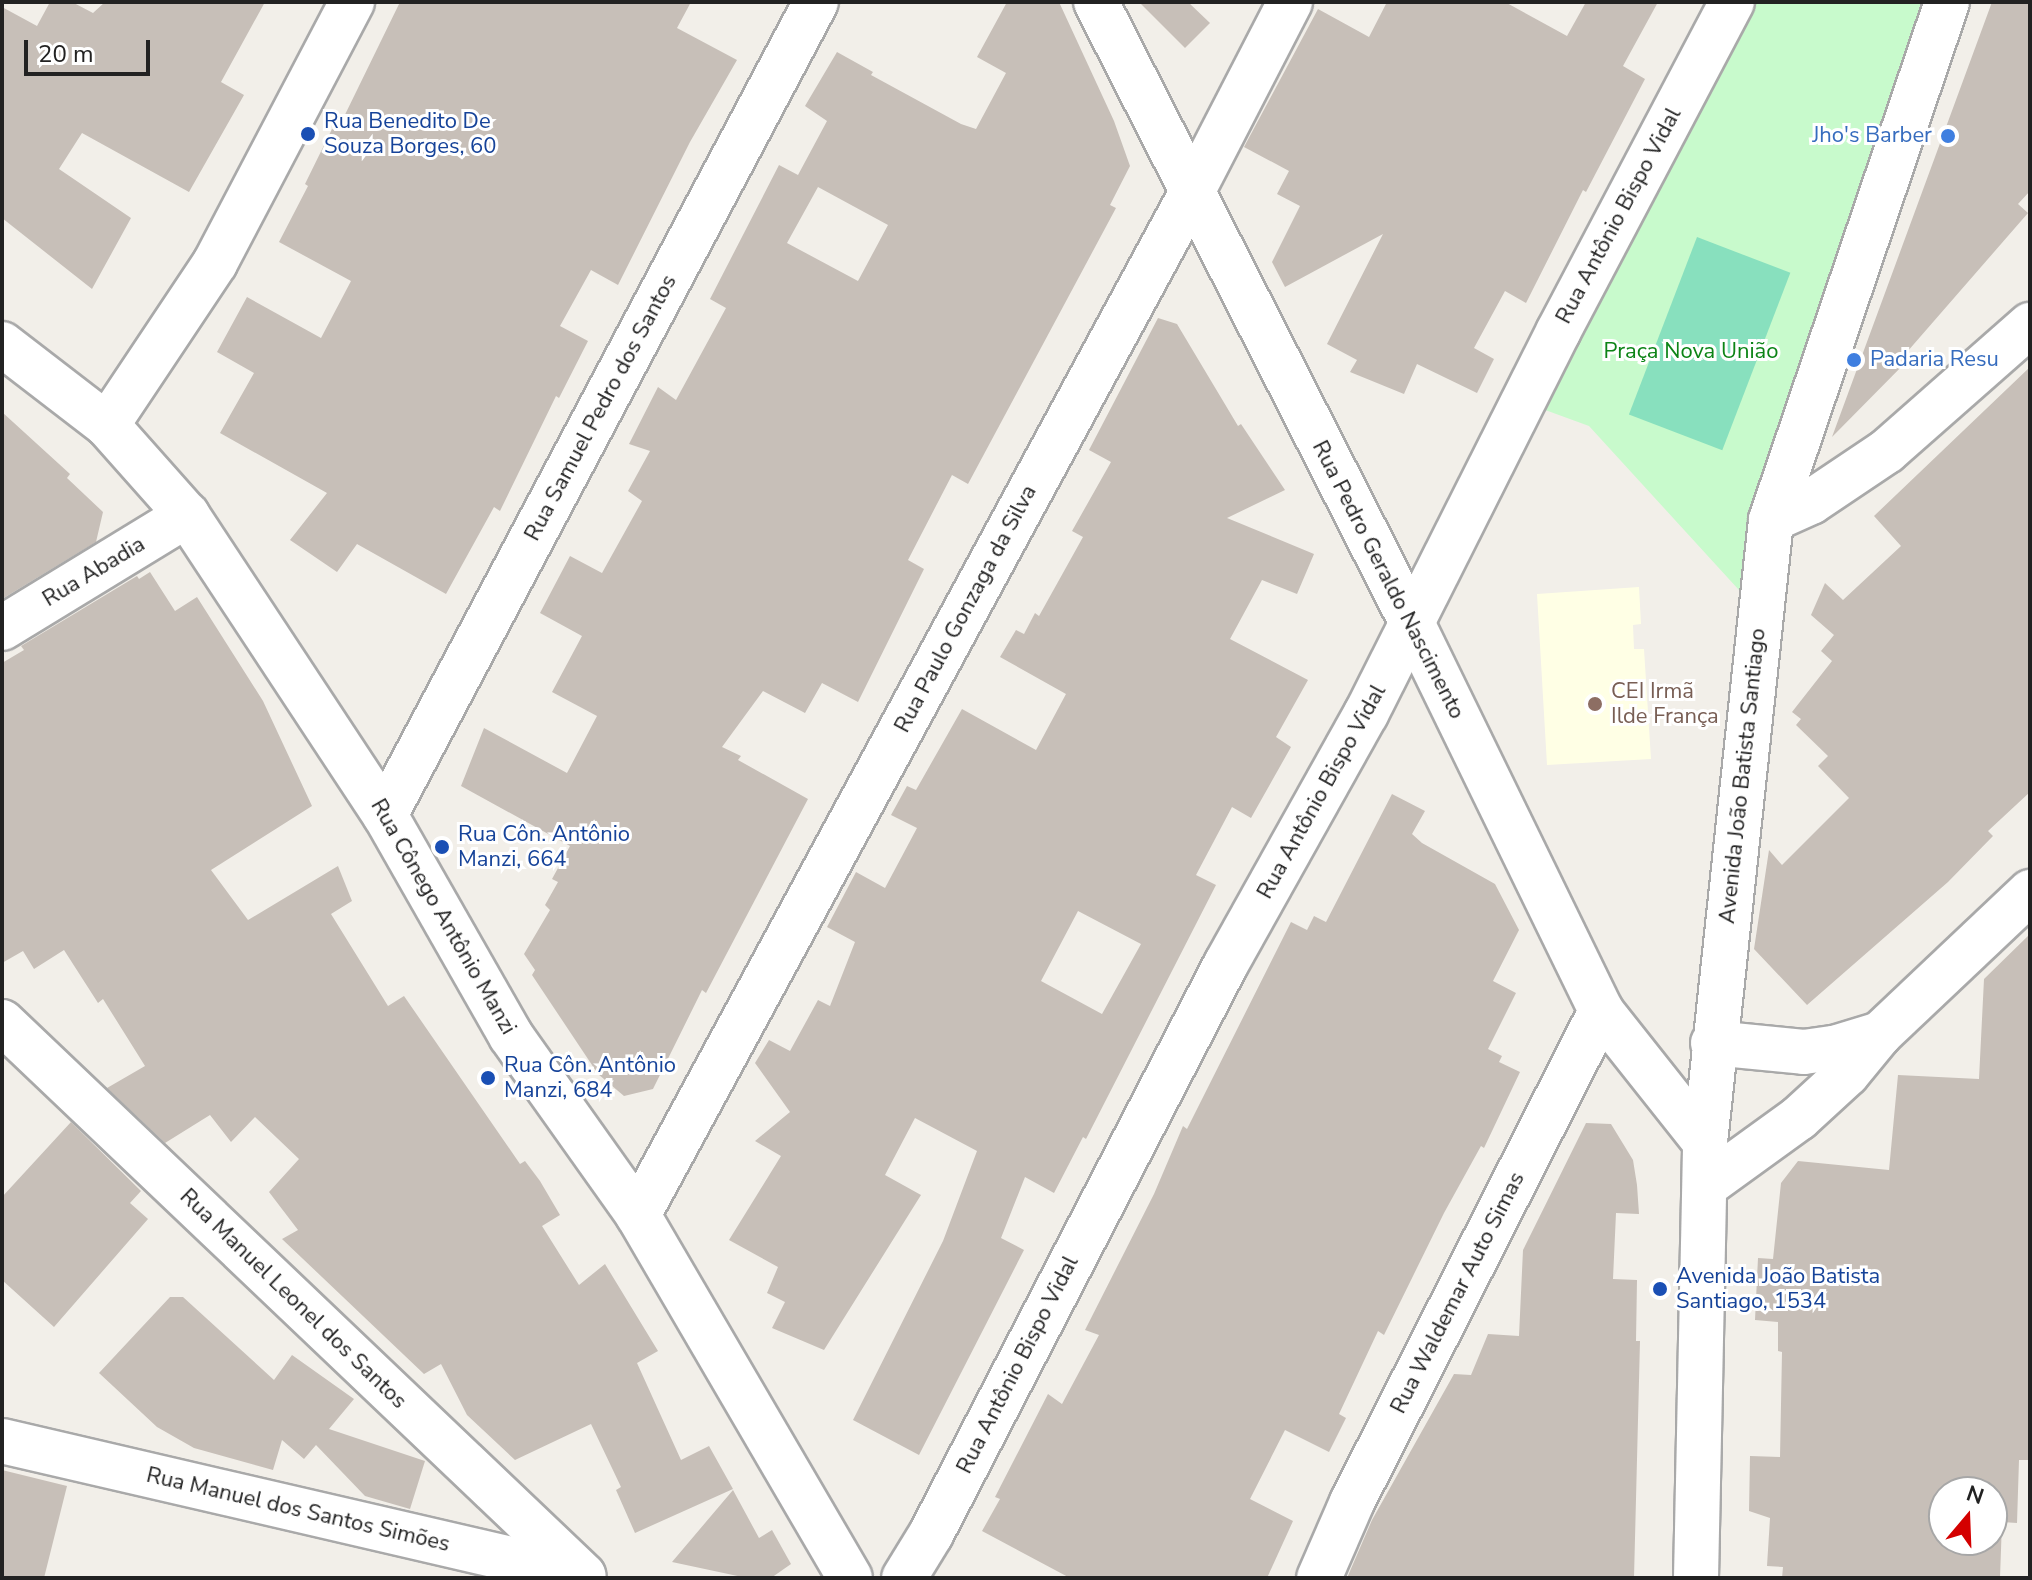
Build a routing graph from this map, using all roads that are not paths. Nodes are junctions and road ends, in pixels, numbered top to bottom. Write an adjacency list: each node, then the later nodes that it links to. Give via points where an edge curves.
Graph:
1 (352, 2): 10 (street, via 215,263)
2 (816, 2): 15 (street, Rua Samuel Pedro dos Santos)
3 (1096, 2): 7 (street, Rua Pedro Geraldo Nascimento)
4 (1290, 2): 7 (street, Rua Paulo Gonzaga da Silva)
5 (1732, 2): 13 (street, Rua Antônio Bispo Vidal, via 1550,346)
6 (1947, 2): 12 (street, Avenida João Batista Santiago)
7 (1191, 194): 13 (street, Rua Pedro Geraldo Nascimento); 23 (street, Rua Paulo Gonzaga da Silva)
8 (2030, 325): 12 (street, via 1887,451 1811,502)
9 (2, 344): 10 (street, Rua Cônego Antônio Manzi)
10 (107, 425): 11 (street, Rua Cônego Antônio Manzi)
11 (187, 515): 14 (street, Rua Abadia); 15 (street, Rua Cônego Antônio Manzi)
12 (1771, 520): 20 (street, Avenida João Batista Santiago)
13 (1413, 625): 17 (street, Rua Pedro Geraldo Nascimento); 27 (street, Rua Antônio Bispo Vidal, via 1226,964)
14 (2, 628)
15 (385, 815): 23 (street, Rua Cônego Antônio Manzi, via 511,1036)
16 (2030, 892): 19 (street)
17 (1601, 1011): 21 (street, Rua Pedro Geraldo Nascimento); 28 (street, Rua Waldemar Auto Simas, via 1352,1502)
18 (2, 1022): 25 (street, Rua Manuel Leonel dos Santos)
19 (1880, 1034): 20 (street, via 1804,1052); 22 (street, via 1847,1074 1799,1118)
20 (1713, 1043): 21 (street, Avenida João Batista Santiago)
21 (1705, 1142): 22 (street, Avenida João Batista Santiago)
22 (1705, 1186): 29 (street, Avenida João Batista Santiago)
23 (638, 1215): 26 (street, Rua Cônego Antônio Manzi)
24 (2, 1441): 25 (street, Rua Manuel dos Santos Simões)
25 (588, 1577)
26 (850, 1578)
27 (904, 1578)
28 (1319, 1578)
29 (1696, 1578)

